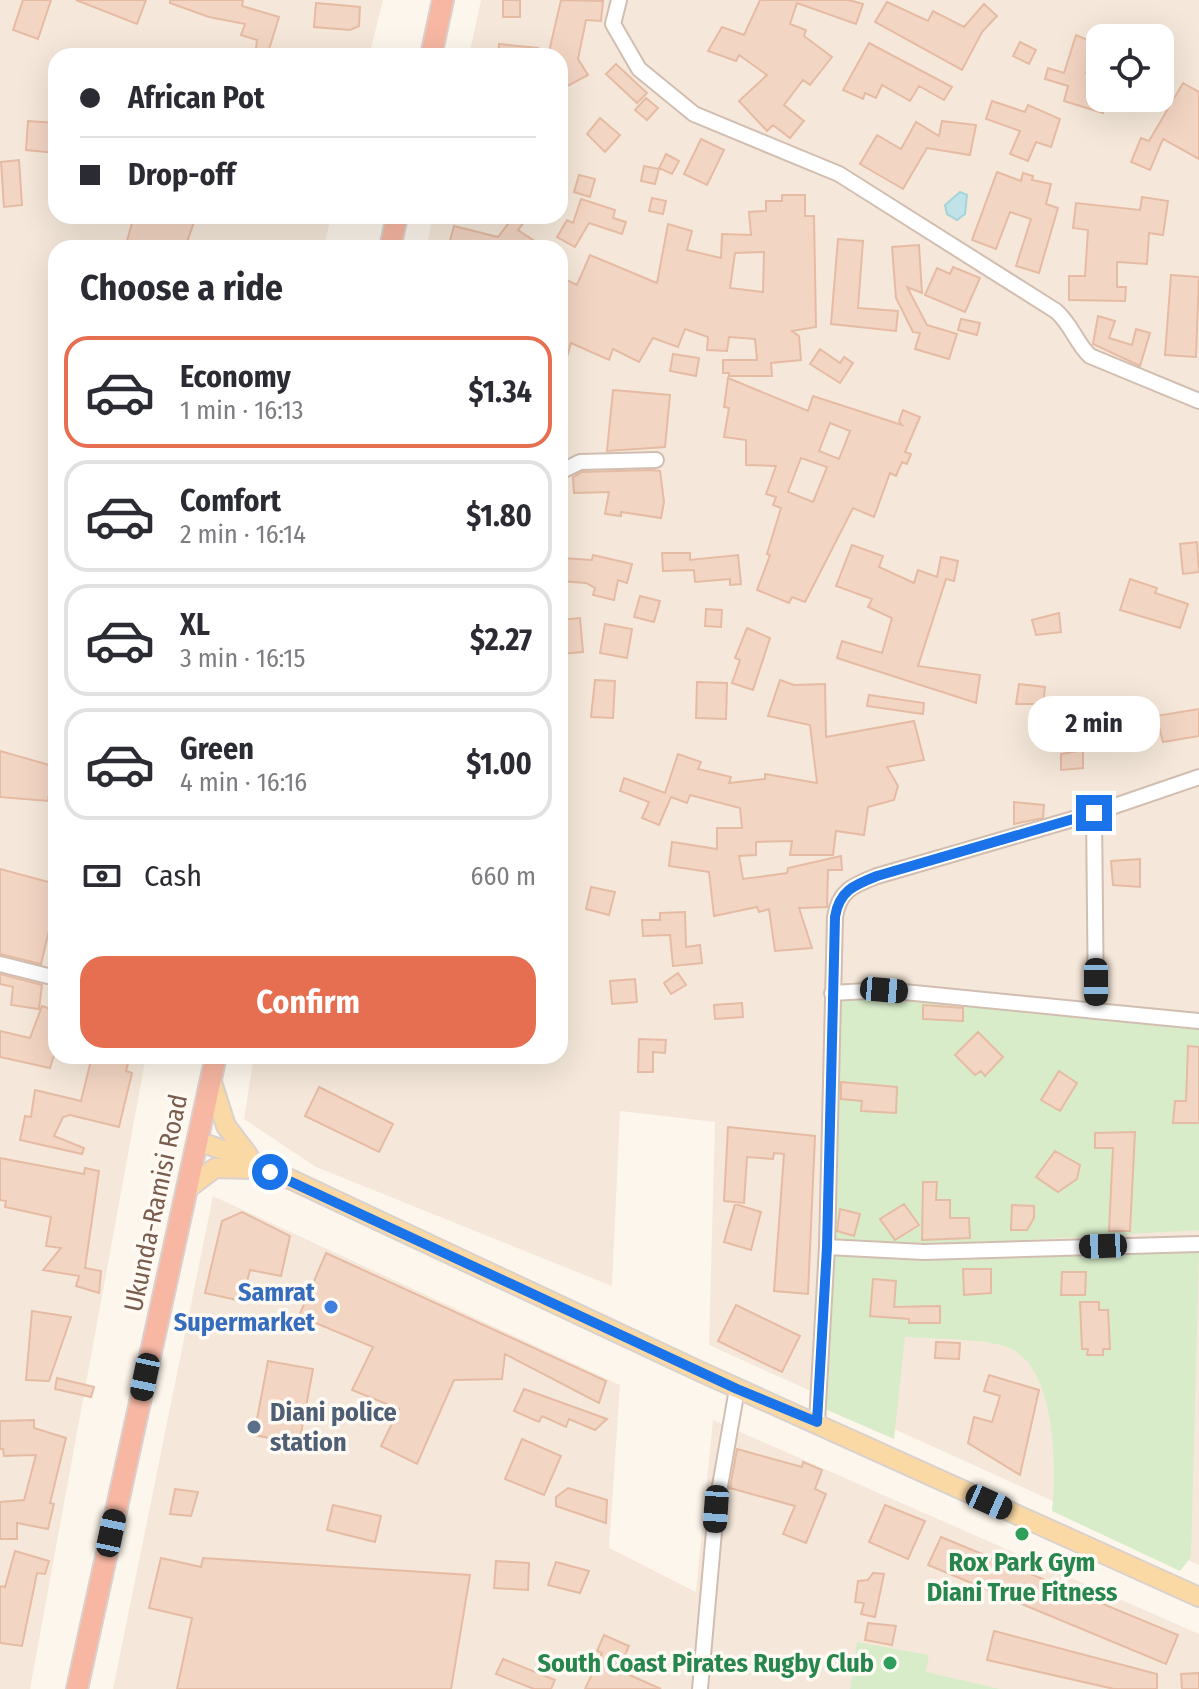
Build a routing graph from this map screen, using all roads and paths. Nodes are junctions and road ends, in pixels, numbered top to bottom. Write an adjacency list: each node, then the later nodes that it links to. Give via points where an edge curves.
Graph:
1 (443, 0): 3 (highway)
2 (619, 0): 4 (street, via 613,24 630,57 694,114 839,174 1056,311 1090,356)
3 (433, 48)
4 (1199, 401)
5 (656, 460): 6 (street, via 580,462)
6 (568, 468)
7 (1199, 777): 8 (street)
8 (1094, 813): 11 (street, via 853,885 837,907); 12 (street)
9 (0, 964): 10 (street)
10 (48, 976)
11 (832, 993): 12 (street, via 884,990); 20 (street)
12 (1096, 1011): 13 (street)
13 (1199, 1021)
14 (214, 1064): 15 (highway, Ukunda-Ramisi Road)
15 (210, 1078): 16 (highway, Ukunda-Ramisi Road); 17 (main road, via 233,1140)
16 (197, 1141): 17 (main road); 18 (highway, Ukunda-Ramisi Road)
17 (270, 1172): 18 (main road, via 215,1168); 21 (main road)
18 (186, 1190): 24 (highway, Ukunda-Ramisi Road)
19 (1199, 1244): 20 (street, via 924,1252)
20 (827, 1247): 22 (street)
21 (737, 1389): 22 (main road); 25 (street, via 716,1509)
22 (817, 1422): 23 (main road)
23 (1199, 1597)
24 (77, 1689)
25 (700, 1689)

